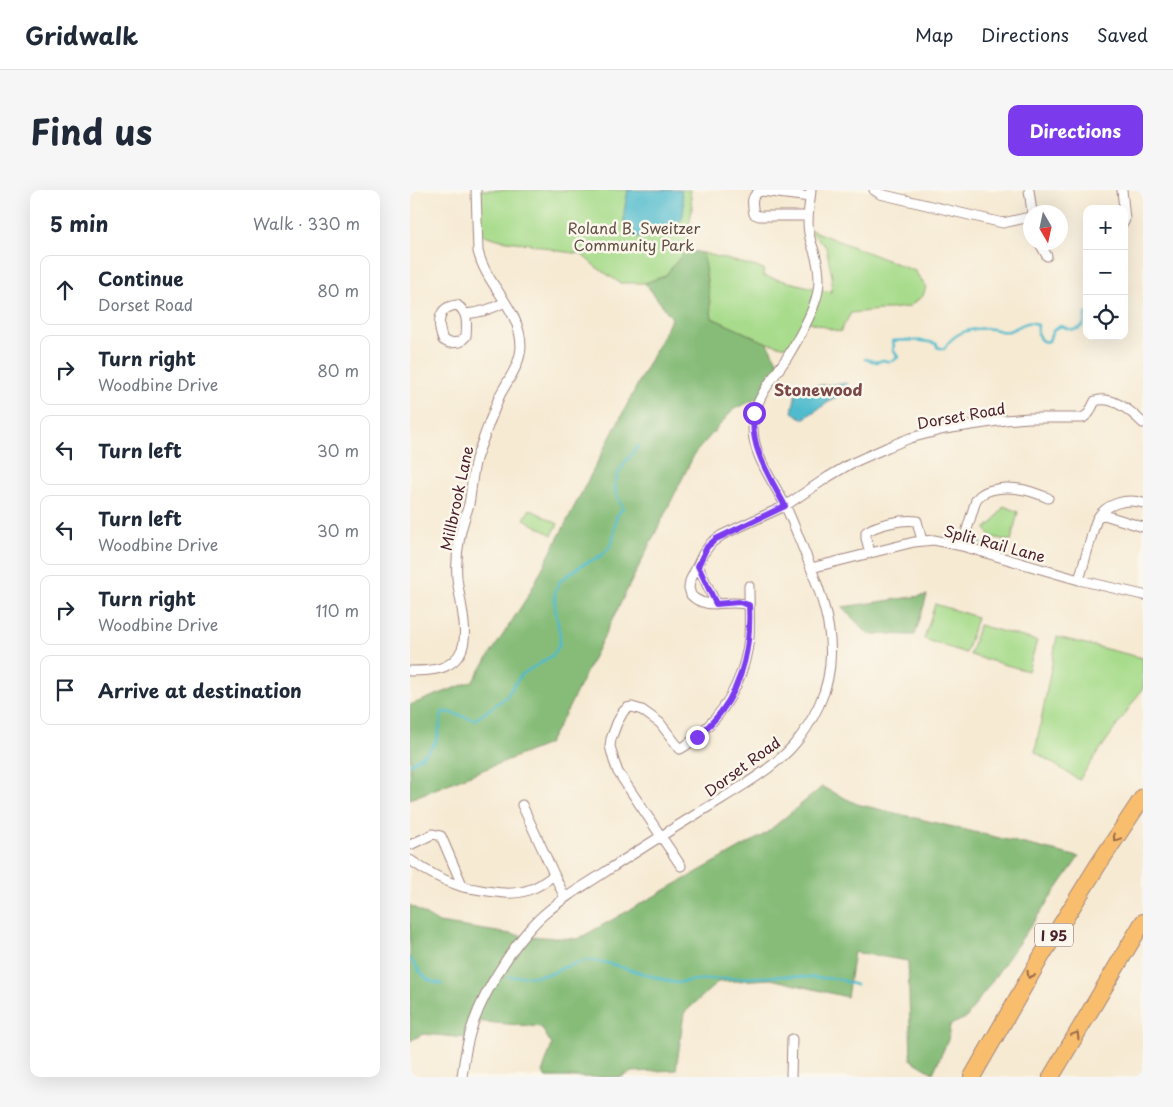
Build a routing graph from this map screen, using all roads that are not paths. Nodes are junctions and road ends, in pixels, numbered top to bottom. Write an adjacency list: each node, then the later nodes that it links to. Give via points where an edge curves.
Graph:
1 (476, 190): 13 (street, Millbrook Lane, via 480,258)
2 (874, 190): 10 (street, via 1003,223)
3 (1029, 190): 7 (street)
4 (1122, 190): 8 (street)
5 (786, 192): 6 (street); 9 (street, via 756,192 754,214)
6 (810, 194): 9 (street, Dorset Road)
7 (1031, 205)
8 (1124, 205)
9 (808, 216): 18 (street, Dorset Road, via 819,290 801,334 759,398 753,418 756,447)
10 (1023, 219)
11 (1043, 250): 12 (street)
12 (1046, 256)
13 (505, 302): 14 (street, via 492,309); 31 (street, Millbrook Lane, via 511,310 521,346 515,369 500,396 476,460 469,504 459,538 457,564 464,632 462,648 455,660 444,667)
14 (465, 314)
15 (1143, 423): 18 (street, Dorset Road, via 1126,409 1100,400 1095,401 1086,416 1079,418 1005,420 938,430 910,438 850,464)
16 (1048, 498): 22 (street, via 1022,490 1005,489 982,494 976,500)
17 (1143, 503): 19 (street, via 1127,501 1115,504)
18 (785, 506): 24 (street, via 716,539 707,547); 25 (street, Dorset Road)
19 (1101, 514): 20 (street); 26 (street)
20 (1143, 527)
21 (922, 541): 22 (street, Split Rail Lane); 23 (street, Split Rail Lane); 23 (street, via 917,521 873,528 866,532)
22 (962, 546): 26 (street, Split Rail Lane)
23 (870, 553): 25 (street, Split Rail Lane)
24 (698, 566): 29 (street); 29 (street, via 690,581 691,595 700,602)
25 (811, 568): 34 (street, Dorset Road, via 828,620 830,659 824,692 810,721 792,747 778,760)
26 (1079, 580): 28 (street, Split Rail Lane)
27 (749, 586): 30 (street)
28 (1143, 595)
29 (716, 604): 30 (street, via 739,602)
30 (749, 605): 34 (street, via 749,637 741,673 722,711 697,737 680,749 660,723 632,707 627,708 616,723 610,746 618,772)
31 (410, 671)
32 (1143, 797): 45 (highway, I 95, one-way to 45, via 1040,957)
33 (522, 805): 38 (street)
34 (660, 836): 37 (street); 40 (street, Dorset Road)
35 (410, 845): 39 (street, via 433,834 441,836)
36 (410, 860): 39 (street, via 429,873)
37 (681, 866)
38 (554, 874): 39 (street, via 540,885 522,892); 40 (street)
39 (464, 887)
40 (565, 898): 43 (street, Dorset Road, via 537,921 500,970 474,1021)
41 (1143, 922): 46 (highway, one-way to 41)
42 (792, 1039): 44 (street)
43 (462, 1077)
44 (791, 1077)
45 (972, 1077)
46 (1051, 1077)

